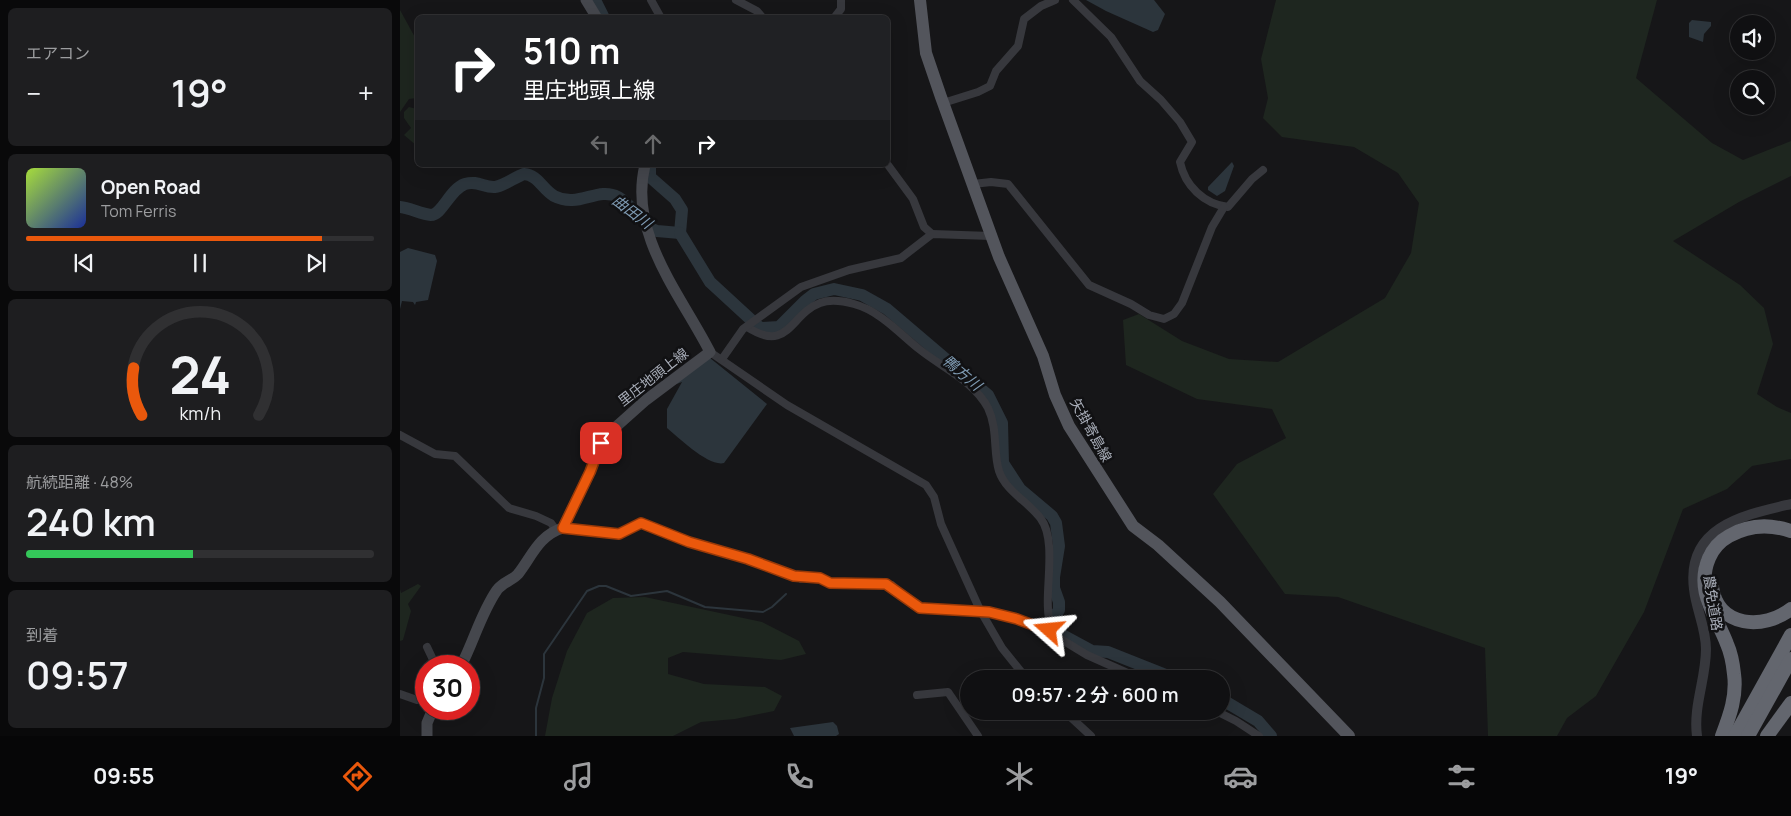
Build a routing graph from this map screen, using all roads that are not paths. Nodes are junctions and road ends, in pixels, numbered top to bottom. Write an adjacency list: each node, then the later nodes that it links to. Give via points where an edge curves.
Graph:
1 (586, 0): 8 (main road)
2 (651, 0): 9 (street)
3 (736, 0): 10 (street)
4 (842, 0): 11 (street)
5 (920, 0): 12 (main road, 矢掛寄島線, via 926,53)
6 (1055, 0): 12 (street, via 1024,19 1018,46 996,72 990,86)
7 (1073, 0): 17 (street, via 1110,37 1140,81 1173,115 1192,142 1180,162 1183,176 1200,196)
8 (595, 15)
9 (658, 15)
10 (760, 15)
11 (836, 15)
12 (943, 103): 16 (main road, 矢掛寄島線)
13 (644, 167): 21 (main road, 里庄地頭上線, via 642,175 647,229 672,286)
14 (889, 167): 18 (street, via 913,199 924,227)
15 (1263, 170): 17 (street, via 1228,207)
16 (973, 184): 17 (street, via 1008,184 1089,285 1149,315 1164,319 1174,314 1182,303 1212,227); 19 (main road, 矢掛寄島線)
17 (1224, 207)
18 (932, 234): 19 (street); 20 (street, via 901,258 849,270 801,287)
19 (991, 236): 49 (main road, 矢掛寄島線, via 1043,356 1069,426 1123,513 1133,526 1220,602)
20 (749, 325): 22 (street); 30 (street, via 760,335 775,335 792,327 810,308 821,302 835,300 855,304 872,312 968,385 988,408 996,436 999,471 1008,486 1038,514 1046,528)
21 (710, 352): 22 (street); 25 (main road, 里庄地頭上線, via 646,400 609,433)
22 (722, 359): 28 (street, via 787,406 926,485 934,497 940,524)
23 (400, 435): 25 (street, via 435,454 455,456 509,508)
24 (1791, 504): 50 (street, 農免道路, via 1745,516 1718,528 1708,538 1695,562 1694,590 1706,647 1696,713)
25 (559, 529): 28 (street, via 619,534 641,523 794,576 820,578 830,583 886,584 920,608); 34 (main road, 里庄地頭上線, via 536,545 517,575 498,588)
26 (1791, 532): 51 (highway, via 1769,527 1738,531 1722,540 1706,565 1706,597 1728,644 1734,675 1732,711)
27 (1791, 539): 29 (highway, via 1767,534 1739,539 1718,557 1711,579 1717,602 1737,620 1752,624 1768,622)
28 (980, 608): 30 (street); 36 (street, via 1002,648)
29 (1791, 609)
30 (1049, 629): 37 (street, via 1087,655)
31 (1791, 635): 52 (highway)
32 (427, 646): 33 (street)
33 (431, 655)
34 (466, 655)
35 (1791, 659): 53 (highway)
36 (1020, 670)
37 (1121, 670)
38 (400, 694): 40 (street)
39 (917, 694): 46 (street, via 948,692)
40 (415, 699)
41 (1791, 703): 54 (highway)
42 (1230, 718): 48 (street)
43 (429, 720): 45 (main road)
44 (1074, 720): 47 (street)
45 (427, 736)
46 (978, 736)
47 (1091, 736)
48 (1259, 736)
49 (1349, 736)
50 (1697, 736)
51 (1722, 736)
52 (1735, 736)
53 (1748, 736)
54 (1767, 736)

